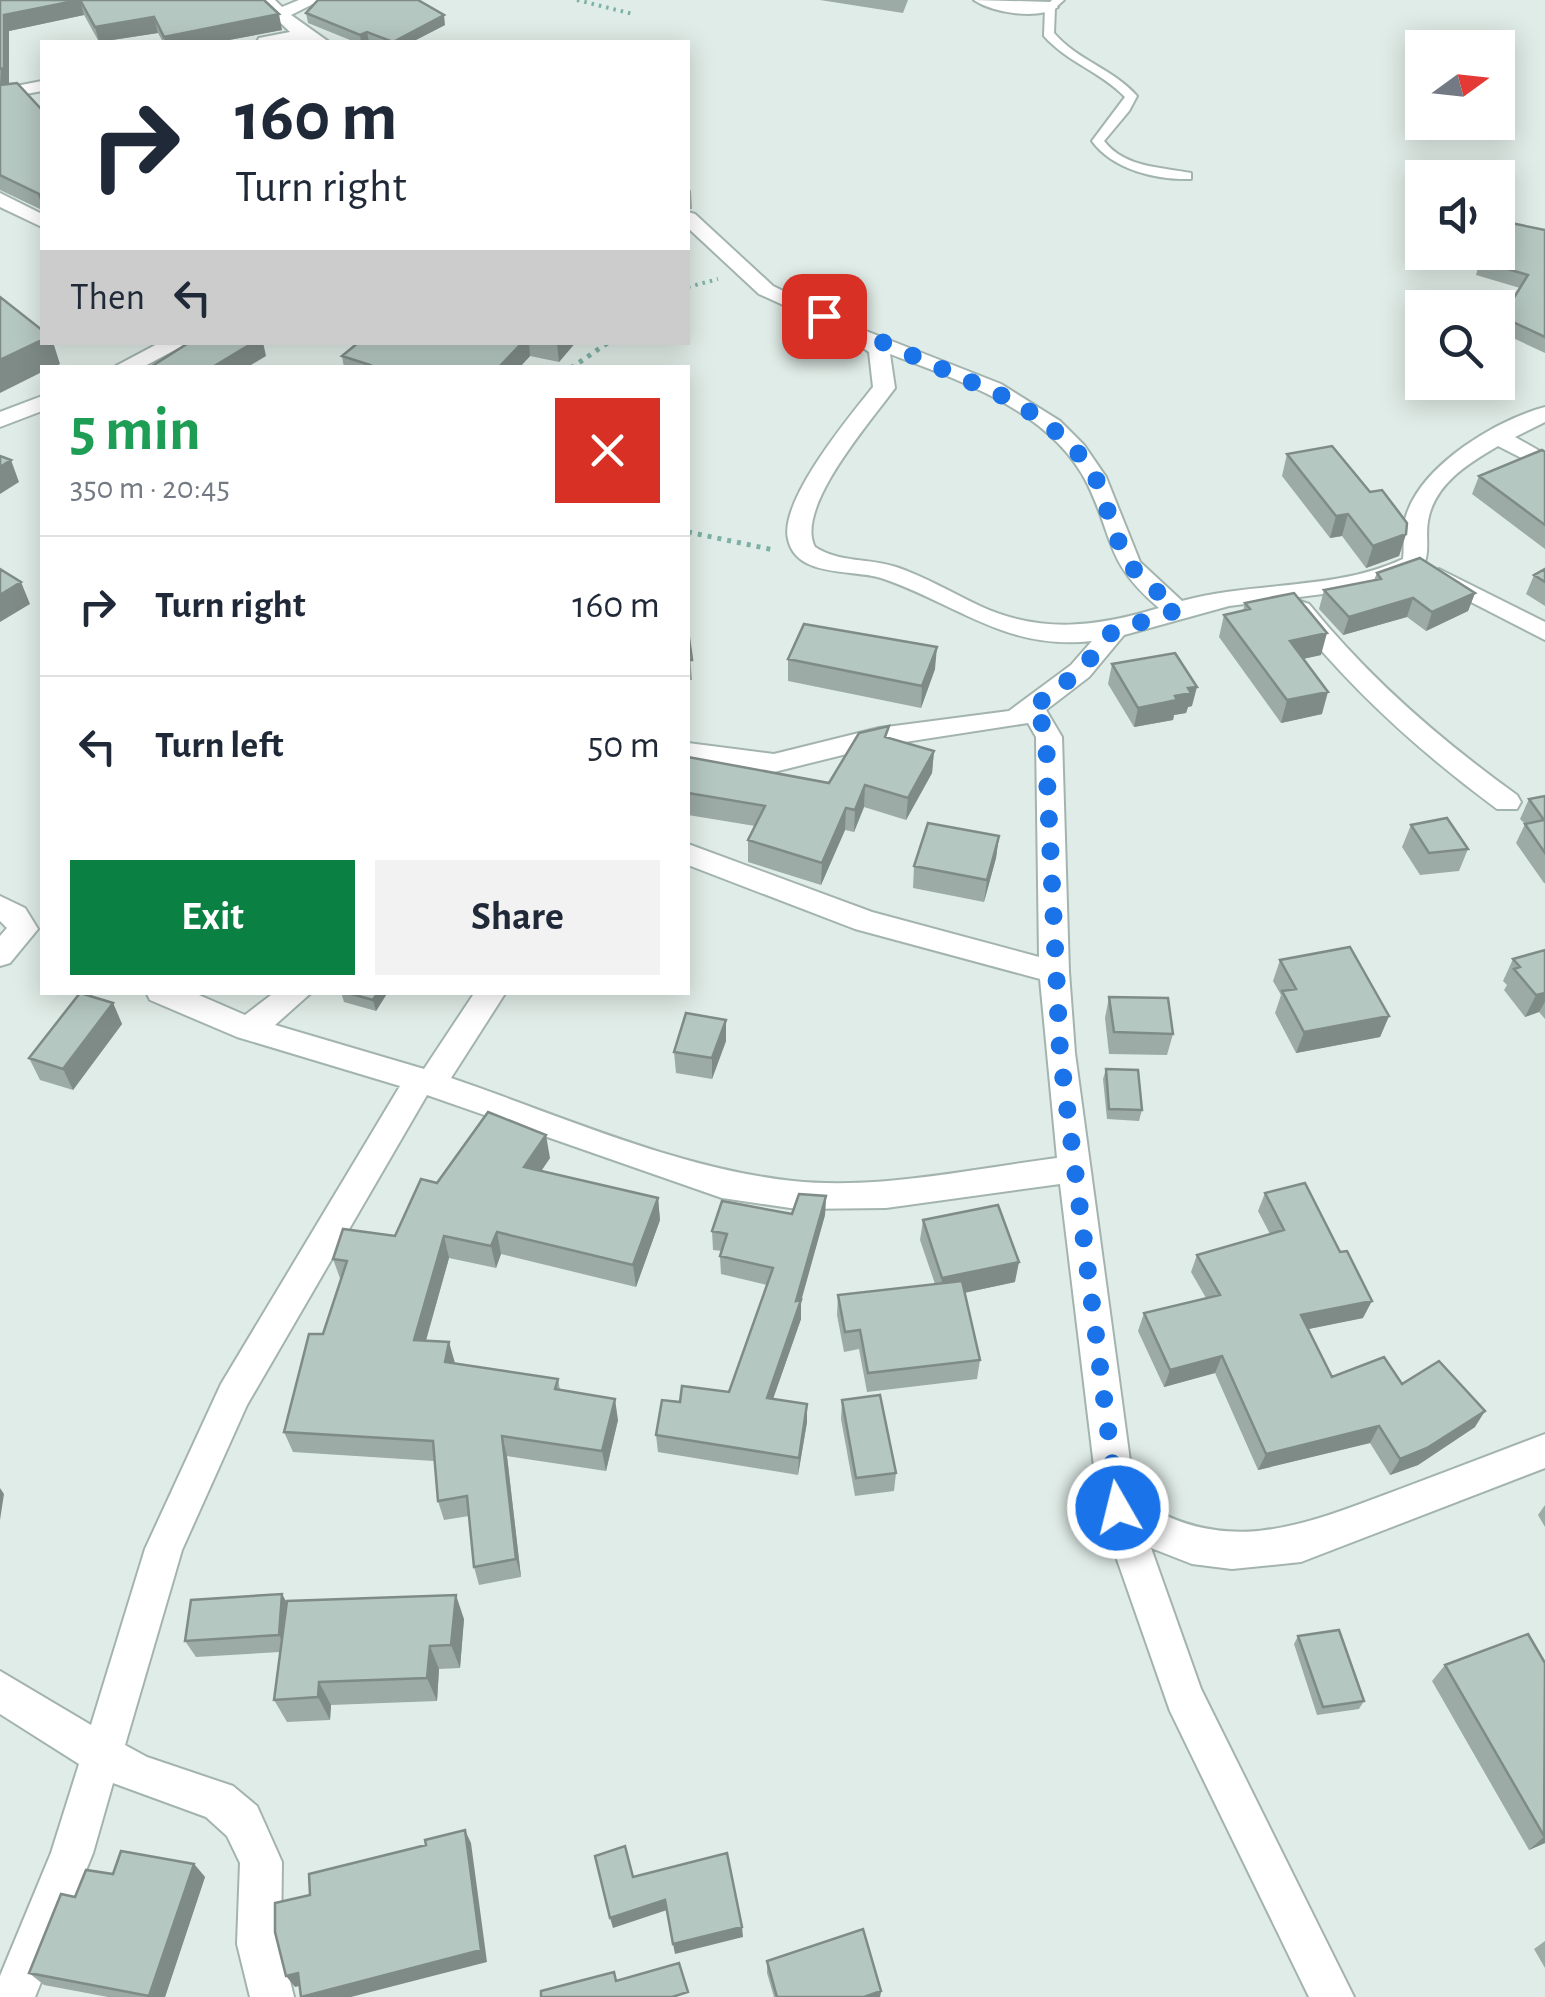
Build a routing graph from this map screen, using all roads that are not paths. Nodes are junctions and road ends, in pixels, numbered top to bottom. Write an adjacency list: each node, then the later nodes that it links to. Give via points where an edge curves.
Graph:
1 (265, 0): 5 (street)
2 (313, 0): 5 (street)
3 (982, 0): 4 (street, via 1009,8)
4 (1054, 4): 11 (lane, via 1048,34 1057,46 1131,96 1104,128 1098,141 1103,150 1118,162)
5 (282, 13): 6 (street)
6 (302, 34): 7 (street); 8 (street)
7 (274, 40)
8 (316, 40)
9 (40, 86): 10 (street)
10 (0, 94)
11 (1187, 176)
12 (0, 198): 13 (street)
13 (40, 220)
14 (690, 220): 15 (street, via 766,290)
15 (865, 337): 25 (street, via 1042,419 1095,476 1135,571); 26 (street, via 879,350 884,388 803,509 796,528 800,545 815,557 908,579 992,621 1066,636)
16 (173, 345): 17 (street)
17 (129, 365)
18 (34, 406): 20 (street)
19 (1545, 414): 21 (street)
20 (0, 420)
21 (1498, 436): 22 (street); 23 (street, via 1434,482 1416,520)
22 (1545, 463)
23 (1414, 563): 24 (street, via 1338,586); 27 (street)
24 (1286, 591): 25 (street); 30 (street, via 1373,694 1435,751)
25 (1177, 610): 26 (street)
26 (1112, 632): 28 (street, via 1080,671)
27 (1545, 632)
28 (1030, 710): 29 (street, via 1000,722 878,737 774,763); 35 (street, via 1049,737)
29 (690, 752)
30 (1508, 802)
31 (690, 855): 35 (street, via 864,921)
32 (0, 907): 33 (street)
33 (33, 931): 34 (street)
34 (0, 955)
35 (1054, 972): 41 (street)
36 (168, 995): 39 (street)
37 (292, 995): 39 (street)
38 (488, 995): 40 (street)
39 (248, 1029): 40 (street)
40 (426, 1082): 41 (street, via 659,1166 796,1195 886,1194); 45 (street, via 234,1395 164,1549)
41 (1074, 1170): 43 (street)
42 (1545, 1451): 43 (street, via 1301,1544 1232,1551 1192,1546)
43 (1118, 1508): 48 (street, via 1184,1696)
44 (0, 1691): 45 (street)
45 (100, 1754): 46 (street, via 72,1853); 47 (street, via 218,1801 242,1821 260,1862 259,1944)
46 (14, 1997)
47 (272, 1997)
48 (1332, 1997)

